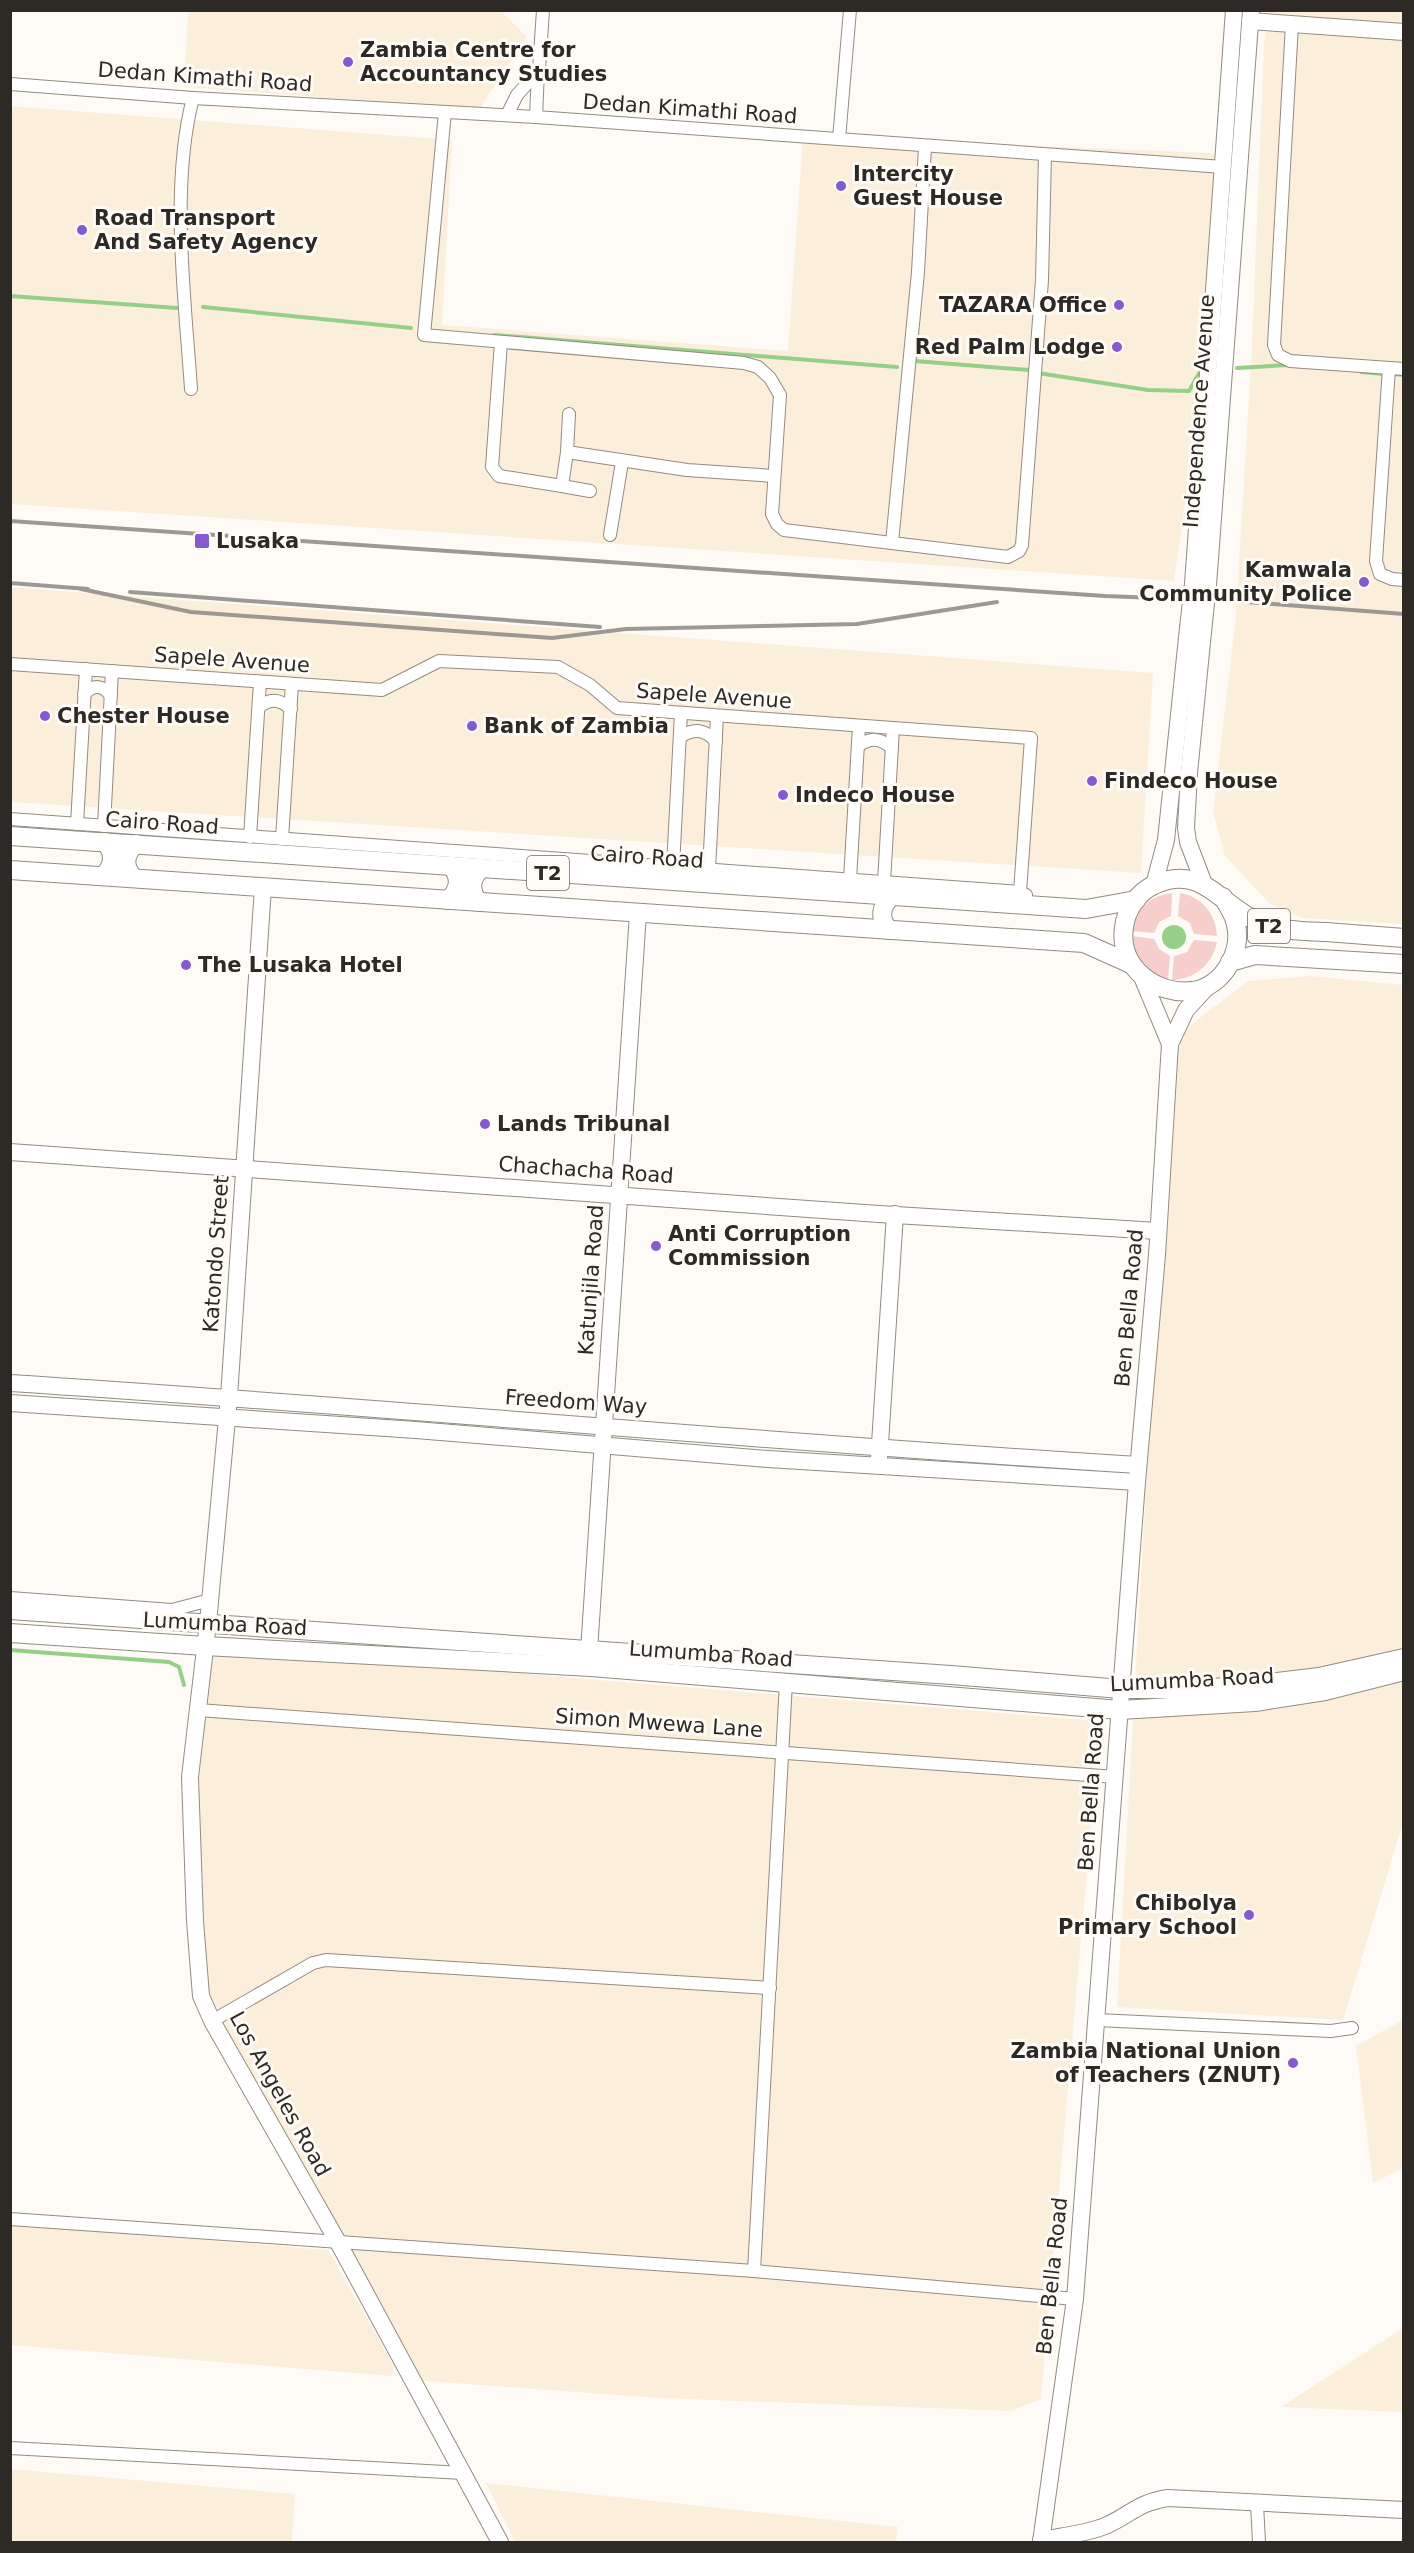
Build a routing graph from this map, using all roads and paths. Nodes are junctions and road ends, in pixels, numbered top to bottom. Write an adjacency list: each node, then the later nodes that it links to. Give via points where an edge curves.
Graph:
1 (543, 10): 7 (street)
2 (850, 10): 13 (street)
3 (1234, 10): 16 (main road, Independence Avenue)
4 (1251, 16): 5 (main road); 30 (main road, Independence Avenue)
5 (1292, 24): 6 (main road); 18 (street, via 1274,345 1278,355 1290,361)
6 (1404, 32)
7 (538, 70): 11 (street, via 517,95); 12 (street)
8 (10, 84): 9 (street, Dedan Kimathi Road)
9 (193, 98): 10 (street, Dedan Kimathi Road); 20 (street, via 181,184)
10 (445, 112): 11 (street, Dedan Kimathi Road); 17 (street, via 424,335)
11 (507, 115): 12 (street, Dedan Kimathi Road)
12 (536, 117): 13 (street, Dedan Kimathi Road)
13 (839, 139): 14 (street, Dedan Kimathi Road)
14 (925, 147): 15 (street, Dedan Kimathi Road); 28 (street, via 918,272)
15 (1045, 155): 16 (street, Dedan Kimathi Road); 28 (street, via 1041,280 1022,545 1008,557)
16 (1223, 167): 30 (main road, Independence Avenue)
17 (501, 342): 24 (street, via 758,367 780,395); 25 (street, via 492,467 499,476)
18 (1389, 368): 19 (street); 29 (street, via 1376,561 1380,574)
19 (1404, 369)
20 (191, 389)
21 (569, 414): 22 (street)
22 (567, 452): 23 (street); 25 (street)
23 (622, 462): 24 (street); 27 (street)
24 (774, 476): 28 (street, via 772,514 784,530)
25 (562, 486): 26 (street)
26 (590, 491)
27 (610, 535)
28 (892, 543)
29 (1404, 580)
30 (1200, 585): 31 (main road, Independence Avenue, bridge)
31 (1196, 630): 67 (main road, Independence Avenue, via 1186,828); 68 (main road, Independence Avenue, via 1166,840)
32 (10, 664): 33 (street, Sapele Avenue)
33 (86, 669): 34 (street, Sapele Avenue); 37 (street)
34 (112, 671): 35 (street, Sapele Avenue); 38 (street)
35 (260, 682): 36 (street, Sapele Avenue); 39 (street)
36 (292, 684): 40 (street); 41 (street, Sapele Avenue, via 382,690 439,661 558,667 590,685 616,708)
37 (84, 694): 38 (street, via 99,686); 49 (street)
38 (111, 696): 51 (street)
39 (258, 707): 40 (street, via 275,700); 52 (street)
40 (291, 709): 53 (street)
41 (681, 713): 42 (street, Sapele Avenue); 45 (street)
42 (717, 716): 43 (street, Sapele Avenue); 46 (street)
43 (859, 726): 44 (street, Sapele Avenue); 47 (street)
44 (893, 728): 48 (street); 72 (street, Sapele Avenue, via 1031,738)
45 (680, 737): 46 (street, via 698,730); 60 (street)
46 (716, 741): 63 (street)
47 (858, 746): 48 (street, via 875,739); 70 (street)
48 (892, 748): 71 (street)
49 (77, 824): 50 (street); 51 (street)
50 (11, 831): 51 (main road, Cairo Road / T2)
51 (104, 834): 54 (street); 56 (main road, Cairo Road / T2); 64 (main road, via 112,859)
52 (250, 837): 53 (street); 54 (street)
53 (282, 839): 55 (street)
54 (223, 842): 56 (main road, Cairo Road / T2); 57 (main road, Cairo Road / T2)
55 (344, 843): 57 (street); 58 (street)
56 (136, 844): 65 (main road, via 126,860 127,870)
57 (354, 859): 59 (main road, Cairo Road / T2)
58 (522, 863): 60 (street); 61 (main road, Cairo Road / T2); 66 (main road, Cairo Road / T2)
59 (451, 866): 61 (main road, Cairo Road / T2); 75 (main road, via 458,882 456,892)
60 (673, 867): 63 (street)
61 (482, 868): 77 (main road, via 472,883)
62 (10, 870): 64 (main road, T2)
63 (709, 870): 66 (street)
64 (103, 876): 65 (main road, T2)
65 (134, 878): 69 (main road, T2)
66 (751, 880): 70 (main road, Cairo Road / T2)
67 (1204, 884): 68 (main road, via 1174,879); 74 (main road)
68 (1154, 885): 76 (main road)
69 (262, 887): 75 (main road, T2); 89 (main road, Katondo Street)
70 (856, 887): 71 (main road, Cairo Road / T2); 80 (main road, via 868,911)
71 (888, 889): 73 (main road, Cairo Road / T2); 81 (main road, via 882,911)
72 (1020, 892): 73 (street); 78 (street)
73 (938, 893): 78 (main road, Cairo Road / T2)
74 (1223, 897): 82 (main road, T2, via 1256,922 1270,926); 83 (main road, via 1237,929)
75 (448, 900): 77 (main road, T2)
76 (1136, 900): 78 (main road, Cairo Road / T2, via 1086,909); 85 (main road, via 1126,917 1123,936)
77 (479, 902): 79 (main road, T2)
78 (1043, 906)
79 (638, 913): 80 (main road, T2); 90 (main road, Katunjila Road)
80 (858, 928): 81 (main road, T2)
81 (889, 930): 85 (main road, T2, via 1083,943)
82 (1404, 938)
83 (1230, 962): 84 (main road, T2, via 1255,955); 86 (main road)
84 (1404, 964)
85 (1137, 970): 86 (main road, via 1162,988 1177,991 1192,991); 87 (main road, Ben Bella Road)
86 (1213, 982): 87 (main road, Ben Bella Road, via 1186,1010)
87 (1170, 1044): 92 (main road, Ben Bella Road)
88 (10, 1152): 89 (main road, Chachacha Road)
89 (244, 1169): 90 (main road, Chachacha Road); 94 (main road, Katondo Street)
90 (620, 1195): 91 (main road, Chachacha Road); 97 (main road, Katunjila Road)
91 (895, 1214): 92 (main road, Chachacha Road); 100 (main road)
92 (1158, 1231): 103 (main road, Ben Bella Road)
93 (10, 1383): 94 (main road, Freedom Way)
94 (229, 1397): 96 (main road, Katondo Street); 97 (main road, Freedom Way)
95 (10, 1403): 96 (main road, Freedom Way)
96 (226, 1419): 99 (main road, Freedom Way); 106 (main road, Katondo Street)
97 (604, 1426): 98 (main road, Freedom Way); 99 (main road, Katunjila Road)
98 (769, 1439): 100 (main road, Freedom Way); 101 (main road)
99 (603, 1446): 101 (main road, Freedom Way); 111 (main road, Katunjila Road)
100 (880, 1448): 102 (main road); 103 (main road, Freedom Way)
101 (768, 1459): 102 (main road, Freedom Way)
102 (879, 1465): 104 (main road, Freedom Way)
103 (1138, 1465): 104 (main road, Ben Bella Road)
104 (1137, 1482): 115 (main road, Ben Bella Road)
105 (10, 1598): 106 (street, via 172,1610)
106 (210, 1600): 108 (main road, Katondo Street)
107 (10, 1610): 108 (main road, Lumumba Road)
108 (208, 1623): 110 (main road, Los Angeles Road); 111 (main road, Lumumba Road)
109 (10, 1633): 110 (main road, Lumumba Road)
110 (205, 1646): 114 (main road, Lumumba Road, via 580,1666); 116 (main road, Los Angeles Road)
111 (589, 1651): 115 (main road, Lumumba Road)
112 (1404, 1658): 115 (main road, Lumumba Road, via 1319,1677 1252,1685)
113 (1404, 1671): 117 (main road, Lumumba Road, via 1325,1691 1255,1702)
114 (786, 1682): 117 (main road, Lumumba Road); 118 (street)
115 (1121, 1689): 117 (main road, Ben Bella Road)
116 (198, 1710): 118 (street, Simon Mwewa Lane); 122 (main road, Los Angeles Road, via 190,1777 195,1921 201,1996)
117 (1120, 1710): 119 (main road, Ben Bella Road)
118 (782, 1751): 119 (street, Simon Mwewa Lane); 120 (street)
119 (1116, 1777): 121 (main road, Ben Bella Road)
120 (770, 1988): 122 (street, via 326,1960); 126 (street)
121 (1097, 2020): 123 (street, via 1331,2031); 127 (main road, Ben Bella Road)
122 (212, 2021): 125 (main road, Los Angeles Road)
123 (1352, 2028)
124 (10, 2219): 125 (street)
125 (339, 2244): 126 (street); 129 (main road, Los Angeles Road)
126 (754, 2271): 127 (street)
127 (1075, 2299): 132 (main road, Ben Bella Road)
128 (10, 2448): 129 (street)
129 (463, 2473): 133 (main road, Los Angeles Road)
130 (1257, 2504): 131 (main road); 132 (main road, via 1168,2498 1148,2501 1091,2531); 134 (street)
131 (1404, 2510)
132 (1041, 2541)
133 (500, 2542)
134 (1259, 2542)

